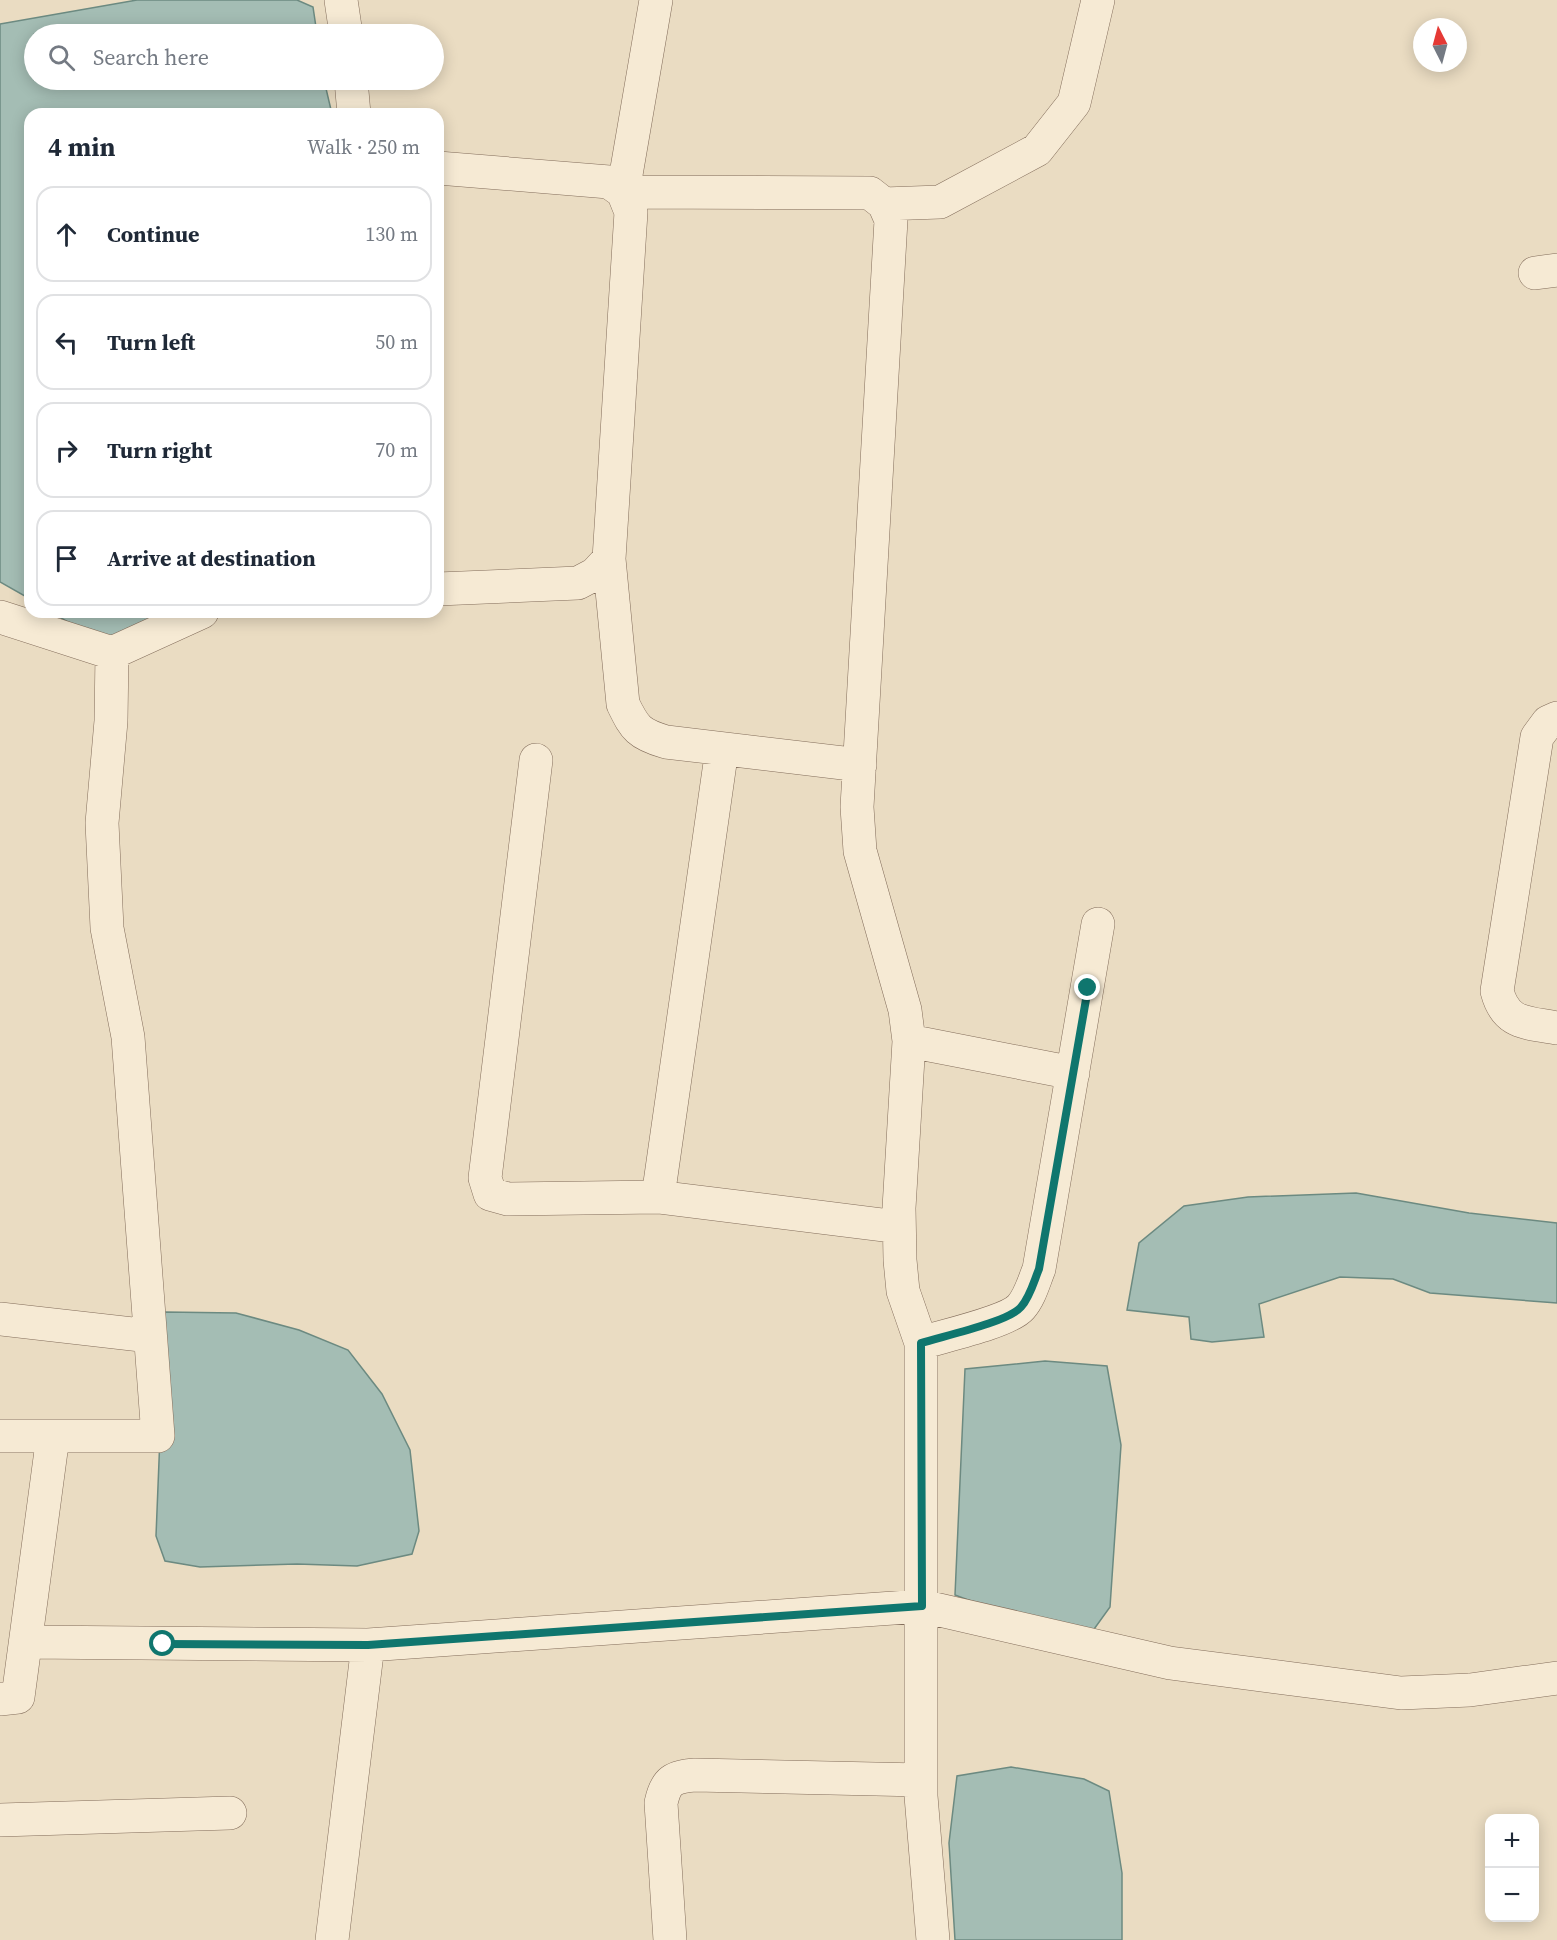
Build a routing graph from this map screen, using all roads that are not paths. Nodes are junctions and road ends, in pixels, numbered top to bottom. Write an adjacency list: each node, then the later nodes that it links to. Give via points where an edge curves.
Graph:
1 (656, 0): 8 (street)
2 (1098, 0): 9 (street, via 1074,103 1037,150 940,202)
3 (343, 1): 4 (street)
4 (345, 24)
5 (352, 90): 6 (street)
6 (353, 108)
7 (444, 168): 8 (street, via 609,182)
8 (623, 192): 9 (street, via 870,194); 10 (street, via 631,212)
9 (884, 204): 18 (street, via 891,220)
10 (609, 559): 11 (street, via 595,574 578,582); 16 (street, via 623,704 633,726 666,742)
11 (444, 589)
12 (0, 618): 14 (street)
13 (189, 618): 14 (street)
14 (112, 653): 26 (street, via 102,823 107,928 128,1037)
15 (1557, 718): 20 (street, via 1548,722 1537,737 1497,991 1501,1008 1512,1019)
16 (722, 749): 18 (street); 23 (street)
17 (536, 760): 23 (street, via 485,1178 490,1194 508,1199)
18 (860, 765): 21 (street, via 860,851 903,999)
19 (1098, 924): 22 (street)
20 (1557, 1028)
21 (909, 1041): 22 (street); 24 (street)
22 (1073, 1073): 27 (street, via 1039,1269 1021,1307 1006,1317)
23 (658, 1197): 24 (street)
24 (899, 1227): 27 (street, via 903,1291)
25 (0, 1319): 26 (street)
26 (150, 1336): 29 (street, via 158,1436)
27 (921, 1343): 30 (street)
28 (0, 1436): 29 (street)
29 (53, 1436): 31 (street)
30 (922, 1606): 32 (street); 33 (street, via 1170,1663 1401,1693 1470,1690); 35 (street)
31 (27, 1642): 32 (street); 34 (street, via 18,1697)
32 (368, 1645): 38 (street)
33 (1557, 1678)
34 (0, 1699)
35 (921, 1780): 39 (street, via 677,1777 664,1788 661,1803); 40 (street)
36 (230, 1813): 37 (street)
37 (0, 1820)
38 (332, 1940)
39 (670, 1940)
40 (933, 1940)

